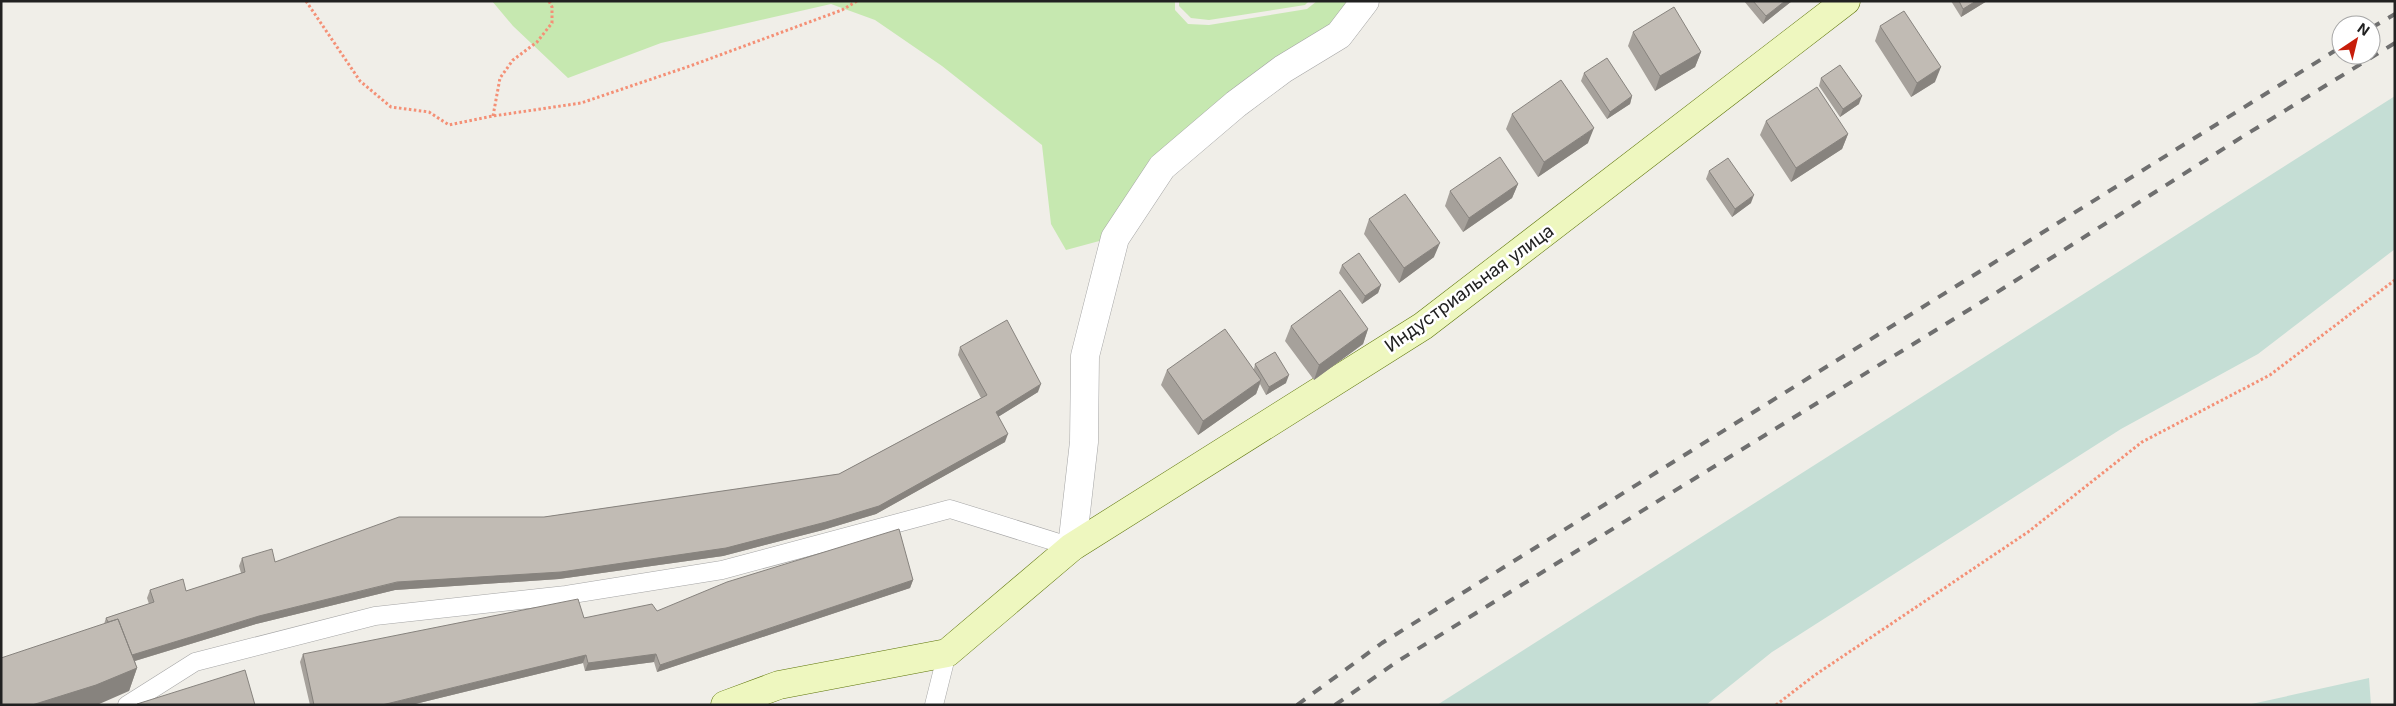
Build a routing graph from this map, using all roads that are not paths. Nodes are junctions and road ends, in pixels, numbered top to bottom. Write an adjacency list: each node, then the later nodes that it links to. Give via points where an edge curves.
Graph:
1 (1365, 1): 3 (street, via 1339,35 1283,69 1244,98 1162,167 1115,238 1086,356 1084,442)
2 (1846, 1): 3 (street, Индустриальная улица, via 1423,326)
3 (1072, 547): 4 (street, Индустриальная улица); 5 (lane, via 950,510 722,570 566,595 374,616 195,662)
4 (947, 653): 6 (street, Индустриальная улица, via 779,685); 7 (lane)
5 (127, 705)
6 (725, 705)
7 (934, 705)

